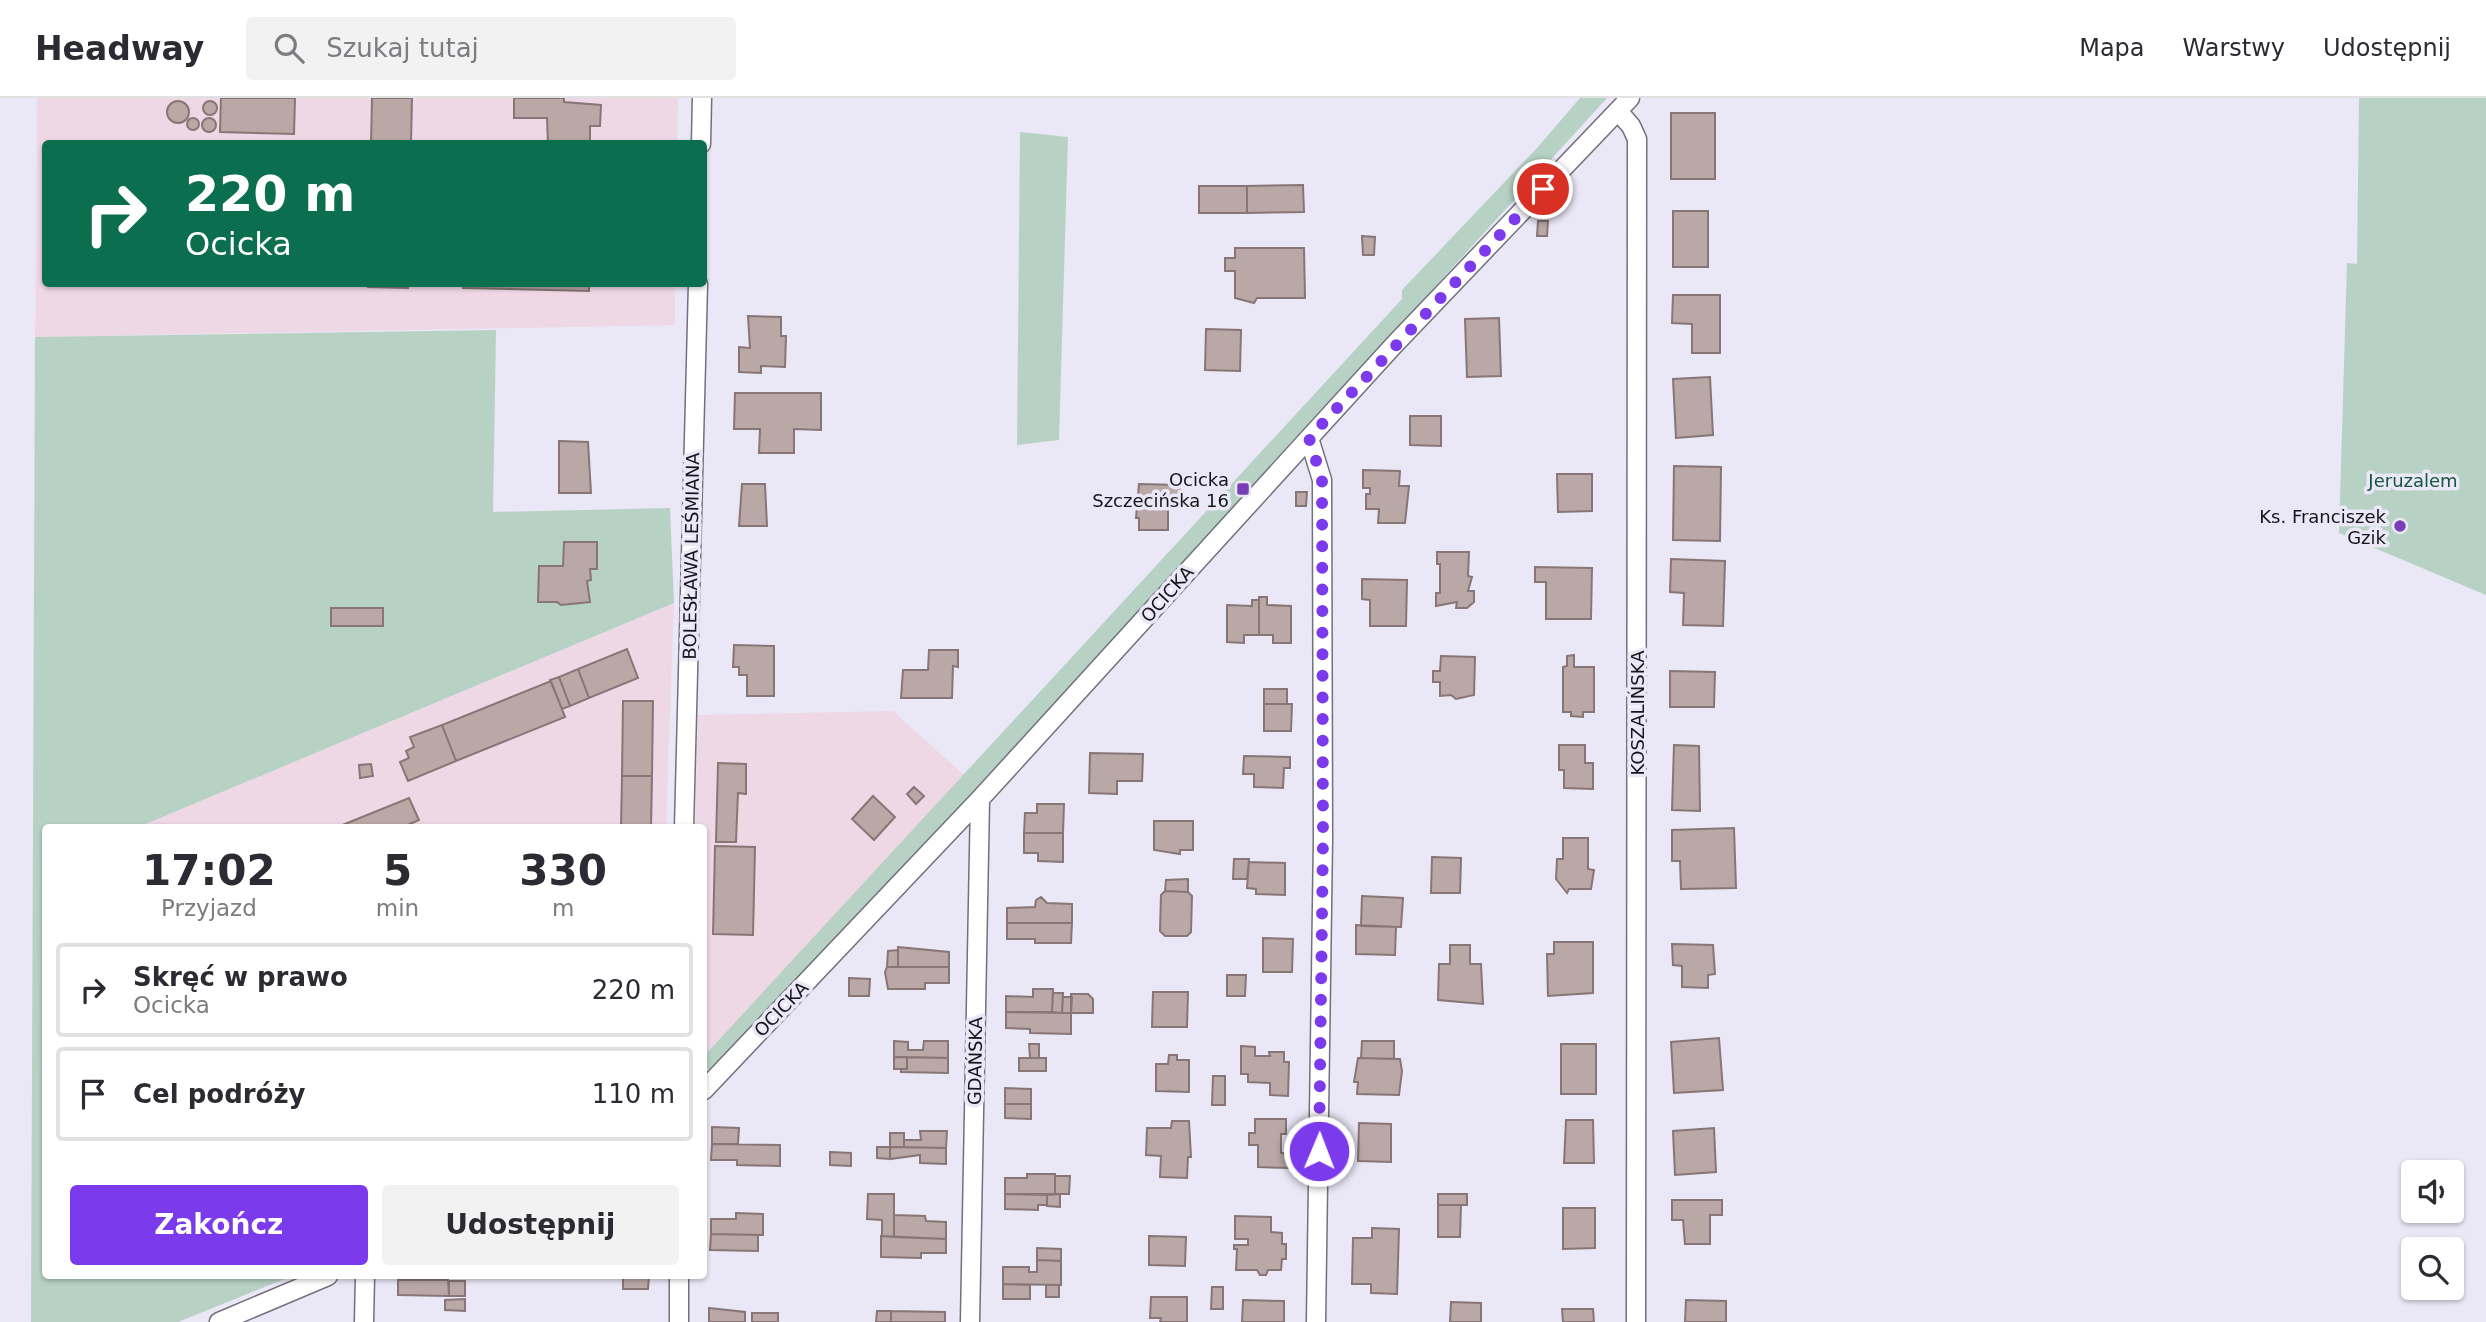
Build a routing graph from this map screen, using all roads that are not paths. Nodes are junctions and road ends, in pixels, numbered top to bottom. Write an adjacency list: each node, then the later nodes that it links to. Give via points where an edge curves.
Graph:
1 (702, 98): 3 (street)
2 (1624, 104): 5 (street, OCICKA); 17 (street, KOSZALIŃSKA, via 1637,139)
3 (701, 140)
4 (698, 287): 7 (street, BOLESŁAWA LEŚMIANA)
5 (1309, 438): 6 (street, OCICKA); 16 (street, via 1322,480 1323,838)
6 (980, 799): 8 (street, OCICKA); 15 (street, GDAŃSKA)
7 (684, 824)
8 (707, 1087)
9 (321, 1279): 12 (street)
10 (365, 1279): 13 (street)
11 (679, 1279): 14 (street)
12 (219, 1322)
13 (364, 1322)
14 (679, 1322)
15 (970, 1322)
16 (1316, 1322)
17 (1636, 1322)

